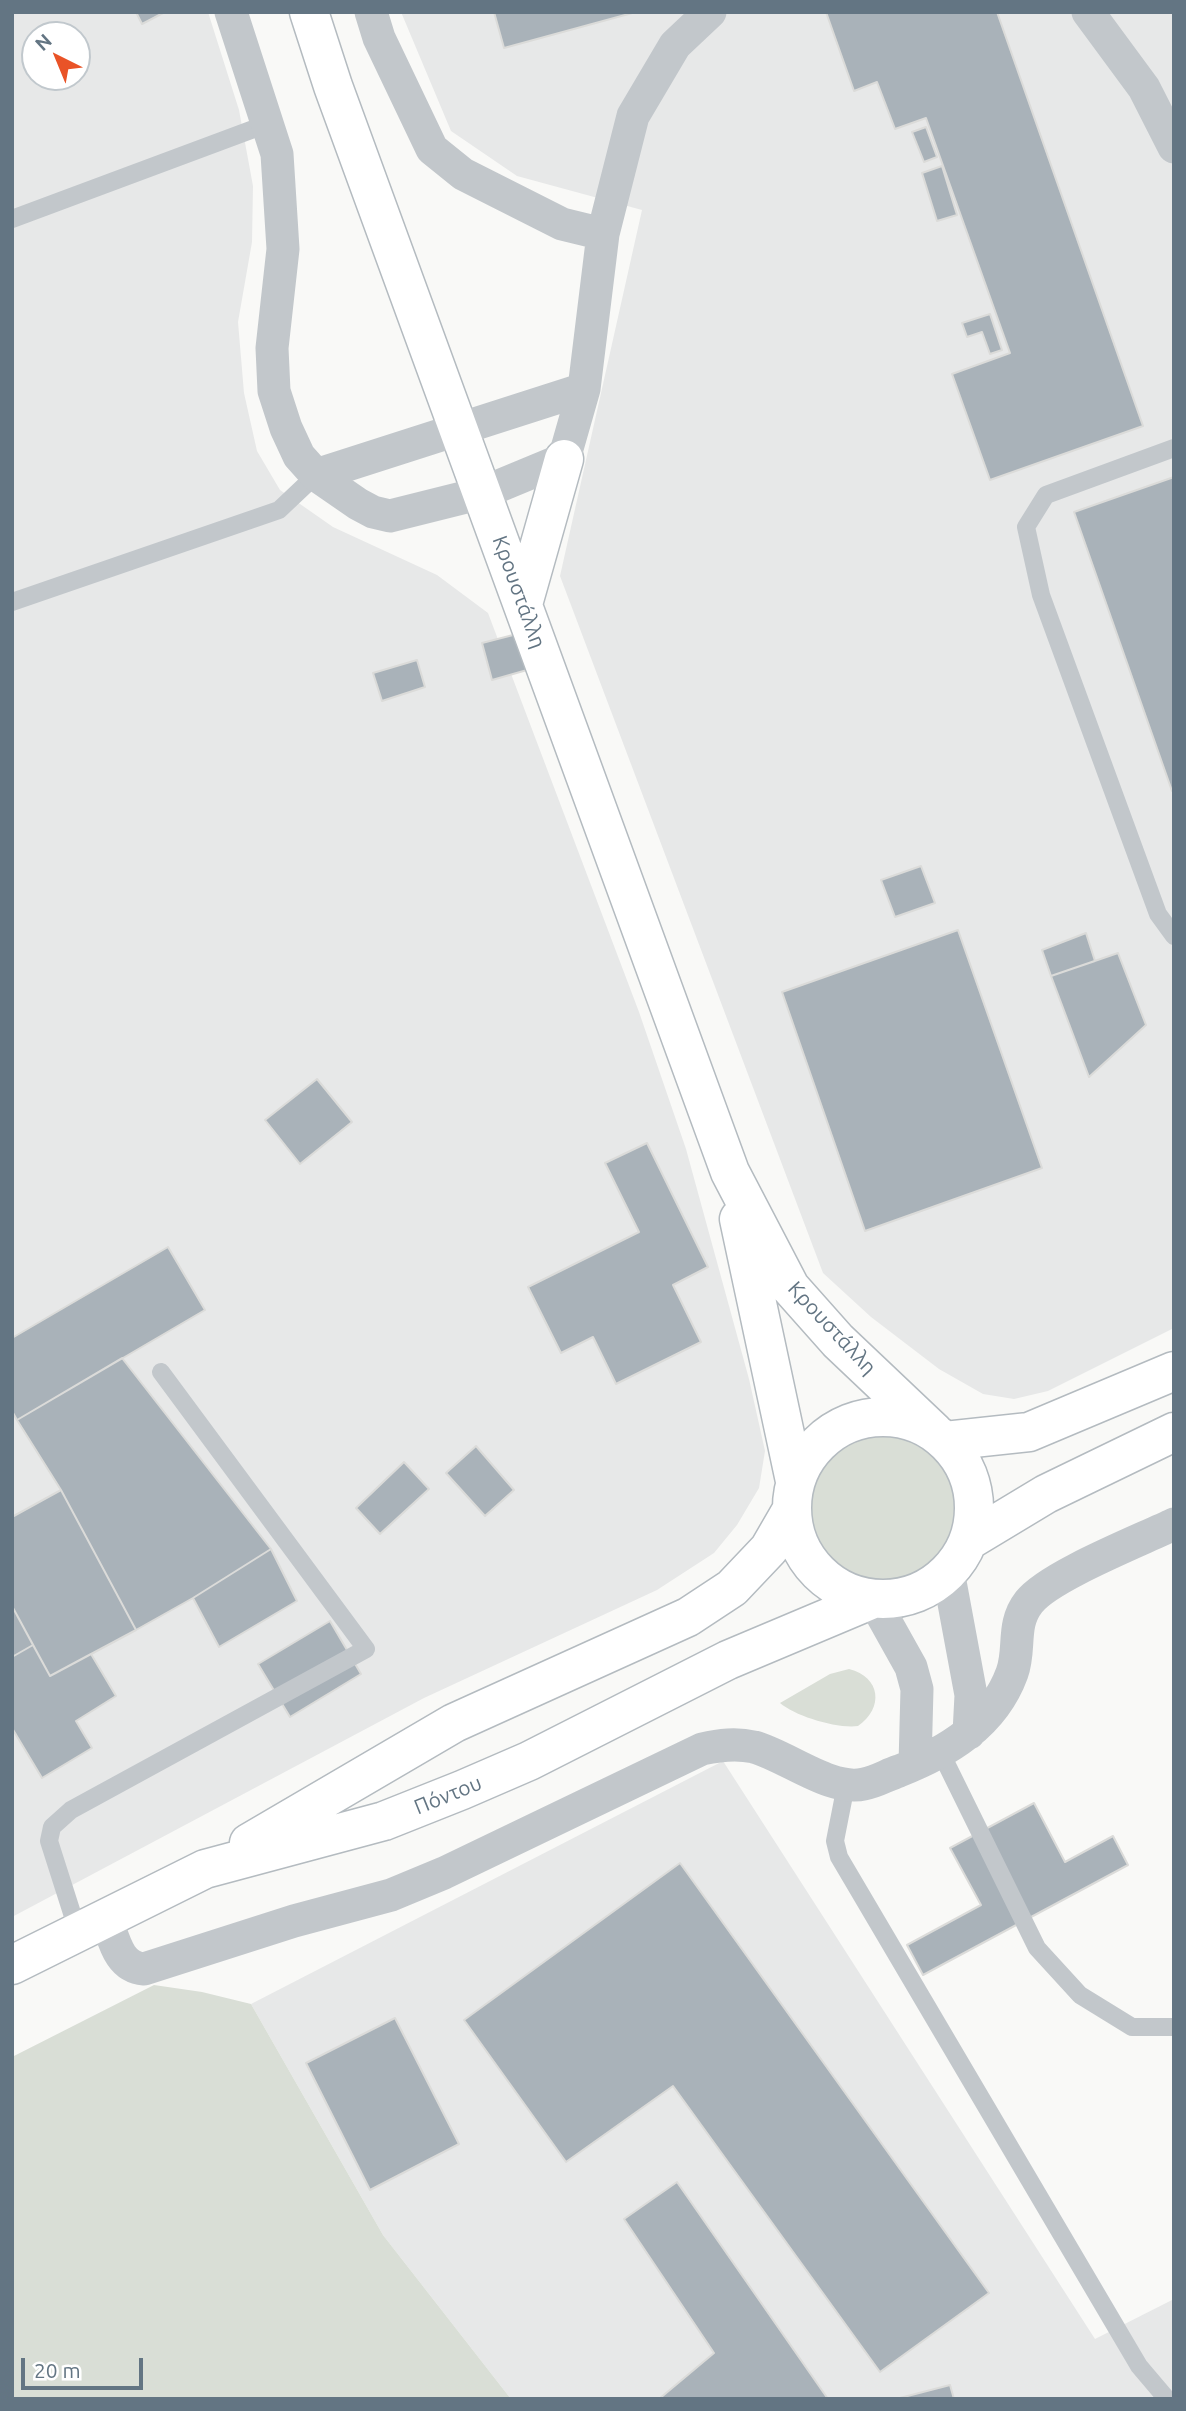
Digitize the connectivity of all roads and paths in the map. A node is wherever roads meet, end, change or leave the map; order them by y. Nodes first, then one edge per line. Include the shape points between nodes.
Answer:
1 (231, 12) edge
2 (309, 12) edge
3 (371, 12) edge
4 (709, 12) edge
5 (1088, 12) edge
6 (267, 124) junction
7 (1174, 147) edge
8 (12, 219) edge
9 (603, 234) junction
10 (584, 389) junction
11 (459, 429) junction
12 (1174, 448) edge
13 (564, 460) junction
14 (316, 475) junction
15 (482, 493) junction
16 (12, 601) edge
17 (523, 604) junction
18 (1174, 936) edge
19 (730, 1172) junction
20 (1174, 1371) edge
21 (161, 1372) dead end
22 (1174, 1432) edge
23 (940, 1436) junction
24 (793, 1496) junction
25 (1174, 1524) edge
26 (958, 1556) junction
27 (873, 1599) junction
28 (970, 1733) junction
29 (928, 1758) junction
30 (846, 1785) junction
31 (205, 1869) junction
32 (92, 1925) junction
33 (12, 1965) edge
34 (1174, 2027) edge
35 (1167, 2399) edge

1 - 6 street
2 - 11 street, Κρουστάλλη
3 - 9 street via 432,149 463,174 562,224
4 - 9 street via 674,45 634,116
5 - 7 street via 1144,88
6 - 8 lane
6 - 14 street via 277,154 283,248 272,348 274,391 299,456
9 - 10 street
10 - 11 street
10 - 13 street
11 - 14 street
11 - 15 street, Κρουστάλλη
12 - 18 lane via 1046,495 1026,527 1041,595 1158,914
13 - 15 street
13 - 17 street
14 - 15 street via 358,504 390,516
14 - 16 lane via 279,510
15 - 17 street, Κρουστάλλη
17 - 19 street, Κρουστάλλη
19 - 23 street, Κρουστάλλη via 790,1287 838,1341
19 - 24 street, Κρουστάλλη
20 - 23 street via 1029,1432
21 - 32 lane via 366,1649 71,1810 52,1827 49,1841
22 - 26 street via 1046,1494
23 - 24 street via 912,1420 861,1419 832,1431 809,1452
23 - 26 street via 966,1470 972,1487 973,1523
24 - 27 street via 796,1537 807,1560 825,1580 848,1593
24 - 31 street via 769,1549 732,1588 688,1617 453,1723
25 - 28 street via 1061,1578 1030,1601 1018,1620 1012,1673 1000,1699
26 - 27 street via 933,1584 895,1598
26 - 28 street
27 - 29 street via 911,1667
27 - 31 street, Πόντου via 728,1660 529,1761 451,1794 384,1821
28 - 29 street
29 - 30 street via 864,1784
29 - 34 lane via 1037,1948 1080,1995 1132,2027
30 - 32 street via 766,1751 720,1745 702,1749 391,1895 144,1969 126,1963
30 - 35 lane via 835,1841 839,1857 1139,2365
31 - 32 street, Πόντου
32 - 33 street, Πόντου

